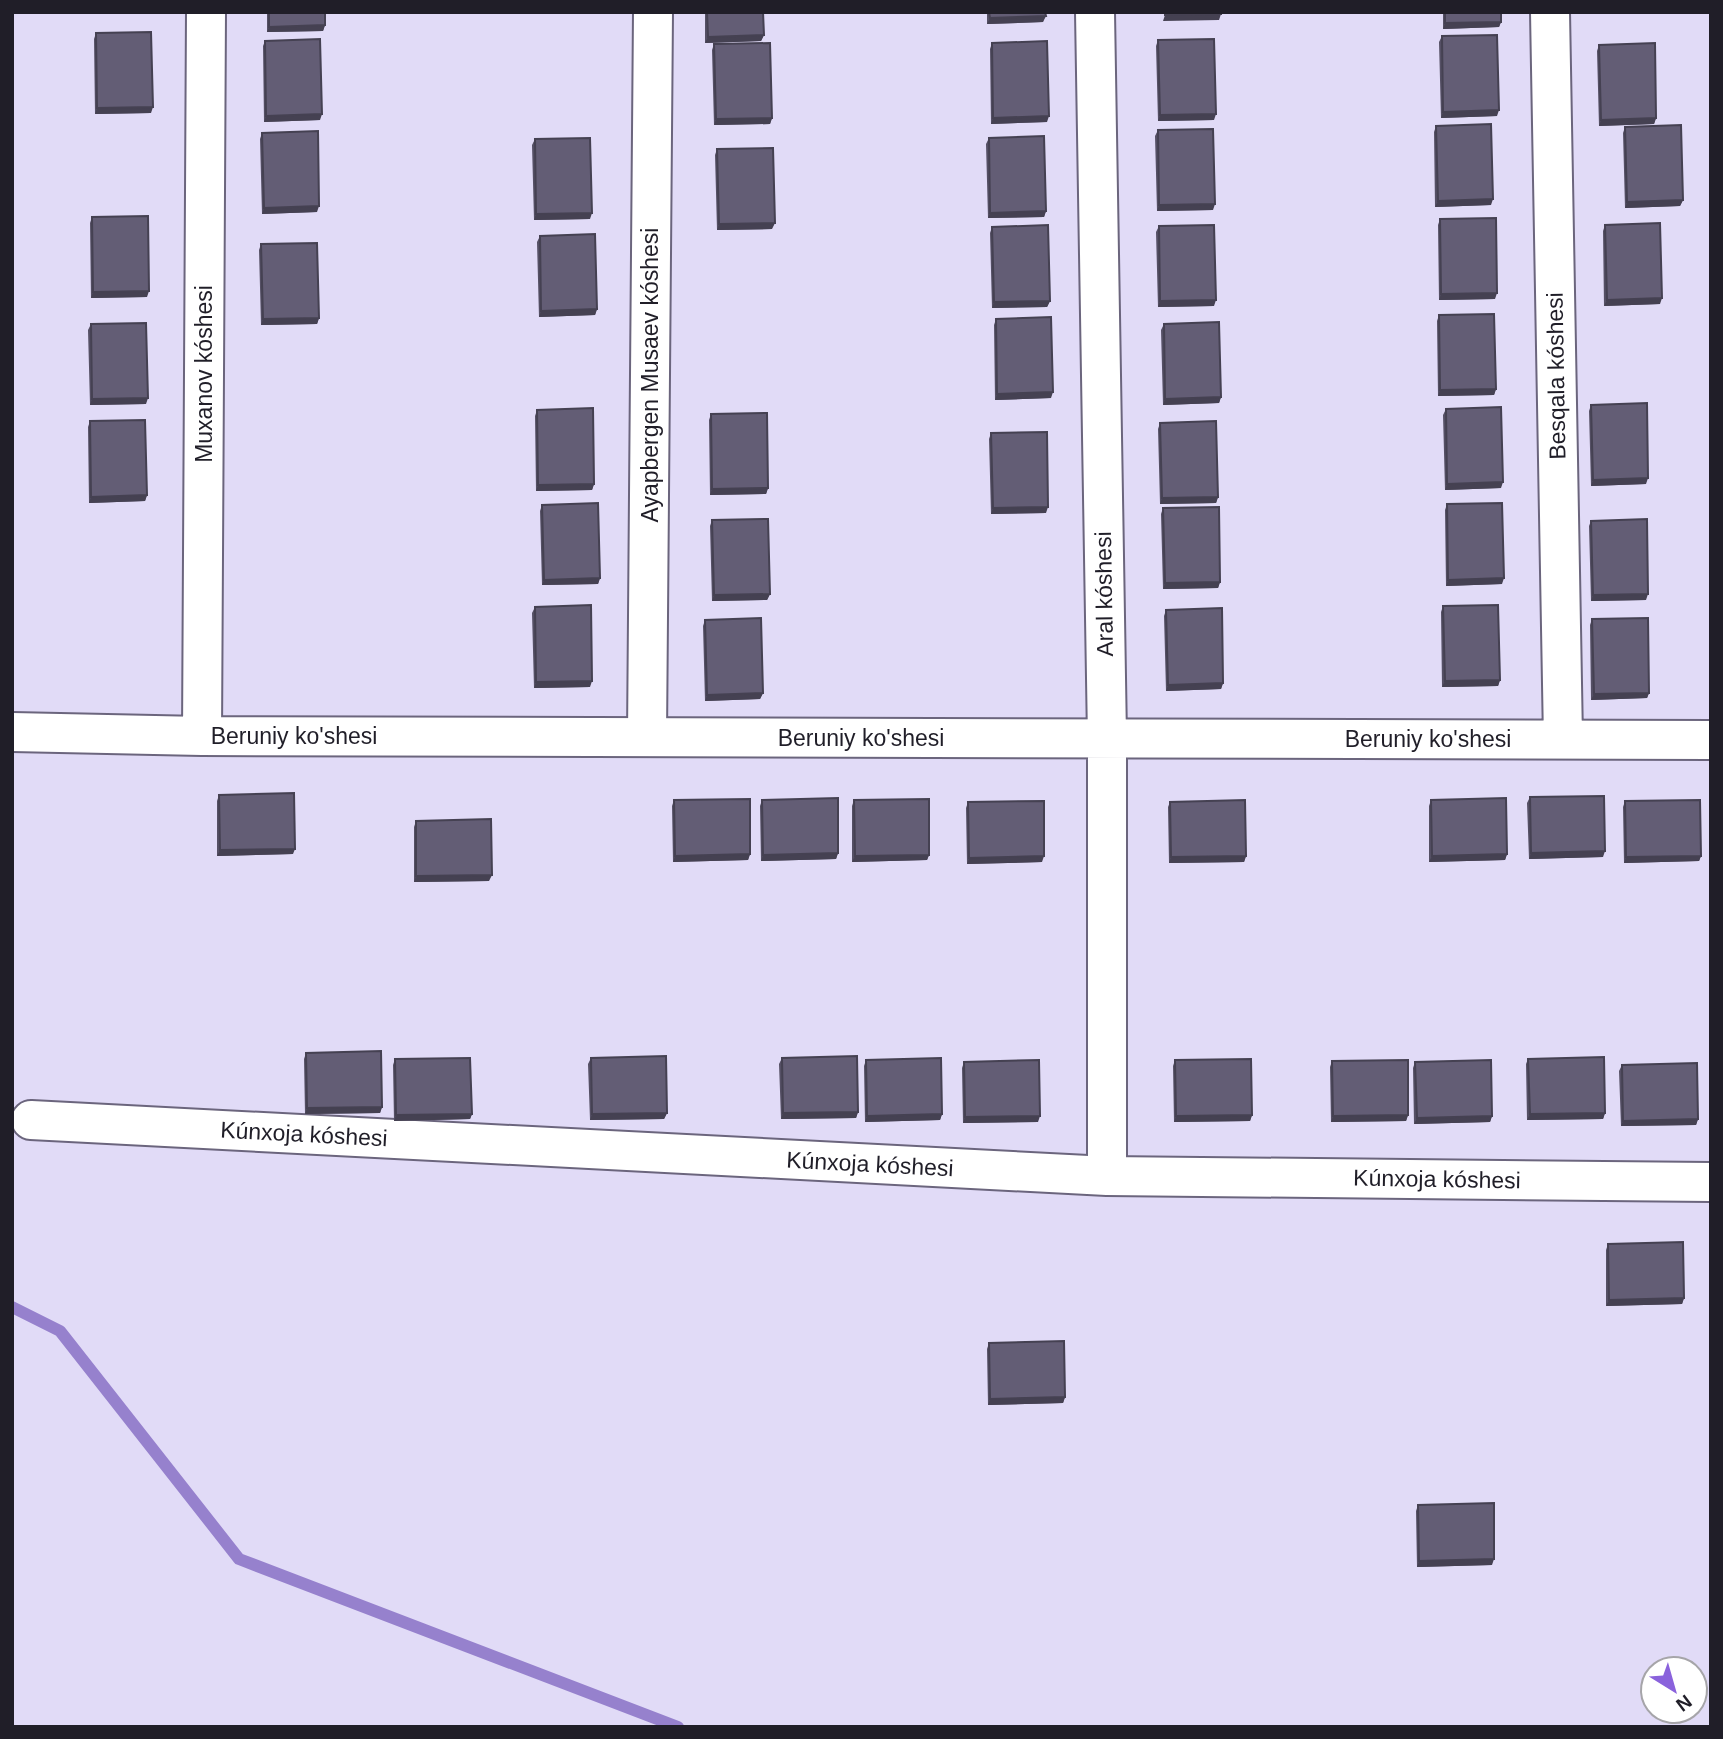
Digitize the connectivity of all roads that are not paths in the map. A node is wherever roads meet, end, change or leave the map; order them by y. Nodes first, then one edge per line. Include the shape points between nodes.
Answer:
1 (206, 12) edge
2 (653, 12) edge
3 (1095, 12) edge
4 (1550, 12) edge
5 (12, 732) edge
6 (202, 736) junction
7 (647, 737) junction
8 (1107, 738) junction
9 (1563, 739) junction
10 (1711, 740) edge
11 (31, 1120) dead end
12 (1107, 1176) junction
13 (1711, 1182) edge

1 - 6 street, Muxanov kóshesi
2 - 7 street, Ayapbergen Musaev kóshesi
3 - 8 street, Aral kóshesi
4 - 9 street, Besqala kóshesi
5 - 6 street, Beruniy ko'shesi
6 - 7 street, Beruniy ko'shesi
7 - 8 street, Beruniy ko'shesi
8 - 9 street, Beruniy ko'shesi
8 - 12 street, Aral kóshesi
9 - 10 street, Beruniy ko'shesi
11 - 12 street, Kúnxoja kóshesi
12 - 13 street, Kúnxoja kóshesi

